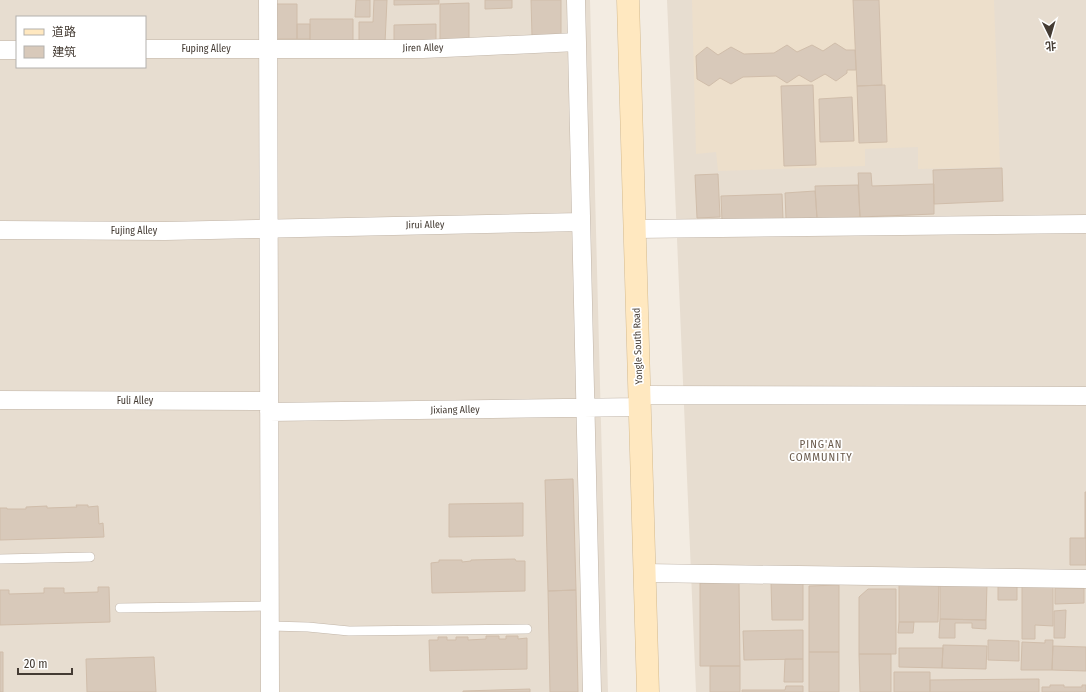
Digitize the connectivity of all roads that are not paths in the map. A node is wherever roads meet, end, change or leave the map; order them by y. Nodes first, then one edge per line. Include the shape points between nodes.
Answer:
1 (268, 0) edge
2 (576, 0) edge
3 (628, 0) edge
4 (577, 42) junction
5 (146, 49) edge
6 (268, 49) junction
7 (0, 50) edge
8 (16, 50) edge
9 (581, 222) junction
10 (1086, 224) edge
11 (269, 229) junction
12 (635, 229) junction
13 (0, 230) edge
14 (1086, 396) edge
15 (0, 400) edge
16 (639, 401) junction
17 (269, 407) junction
18 (586, 407) junction
19 (90, 557) dead end
20 (0, 559) edge
21 (644, 573) junction
22 (1086, 579) edge
23 (270, 606) junction
24 (120, 608) dead end
25 (270, 626) junction
26 (527, 629) dead end
27 (270, 692) edge
28 (592, 692) edge
29 (648, 692) edge

1 - 6 street
2 - 4 street
3 - 12 main road, Yongle South Road
4 - 6 street, Jiren Alley via 423,49
4 - 9 street
5 - 6 street, Fuping Alley
6 - 11 street
7 - 8 street
9 - 11 street, Jirui Alley
9 - 18 street
10 - 12 street
11 - 13 street, Fujing Alley
11 - 17 street
12 - 16 main road, Yongle South Road
14 - 16 street, Jixiang Alley
15 - 17 street, Fuli Alley
16 - 18 street, Jixiang Alley
16 - 21 main road, Yongle South Road
17 - 18 street, Jixiang Alley
17 - 23 street
18 - 28 street
19 - 20 lane
21 - 22 street
21 - 29 main road, Yongle South Road
23 - 24 lane
23 - 25 street
25 - 26 lane via 349,631
25 - 27 street

